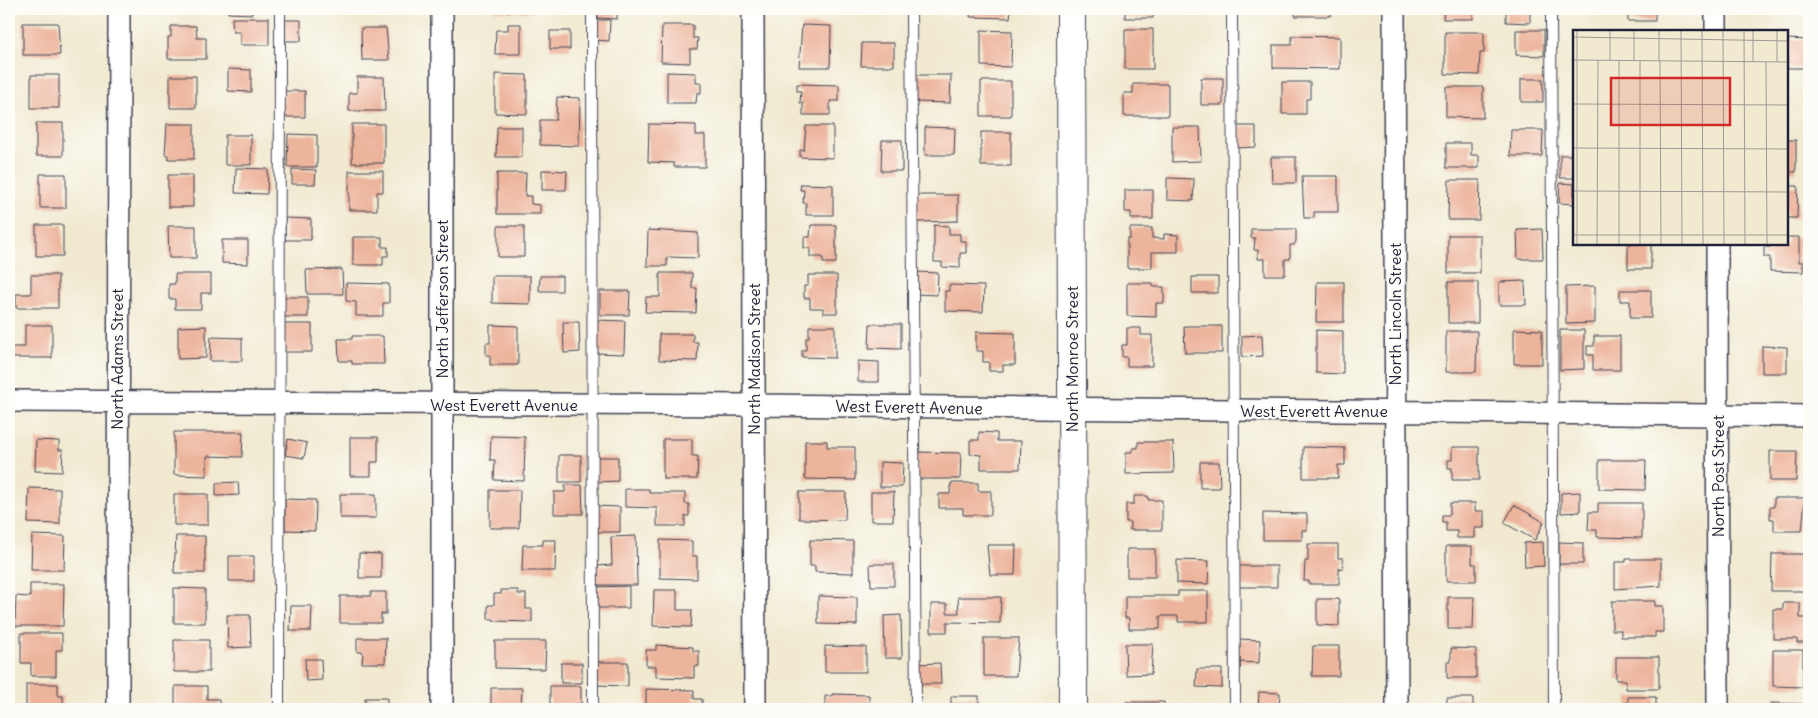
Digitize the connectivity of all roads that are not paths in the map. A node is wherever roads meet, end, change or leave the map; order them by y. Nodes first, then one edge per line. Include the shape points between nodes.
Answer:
1 (119, 9) edge
2 (280, 9) edge
3 (442, 9) edge
4 (592, 9) edge
5 (753, 9) edge
6 (910, 9) edge
7 (1071, 9) edge
8 (1232, 9) edge
9 (1394, 9) edge
10 (1552, 9) edge
11 (1716, 9) edge
12 (1716, 30) edge
13 (1717, 245) edge
14 (9, 401) edge
15 (117, 402) junction
16 (280, 404) junction
17 (442, 405) junction
18 (592, 405) junction
19 (754, 405) junction
20 (914, 407) junction
21 (1072, 409) junction
22 (1234, 410) junction
23 (1396, 412) junction
24 (1552, 413) junction
25 (1718, 416) junction
26 (1809, 416) edge
27 (118, 709) edge
28 (279, 709) edge
29 (442, 709) edge
30 (593, 709) edge
31 (756, 709) edge
32 (916, 709) edge
33 (1073, 709) edge
34 (1235, 709) edge
35 (1397, 709) edge
36 (1554, 709) edge
37 (1718, 709) edge

1 - 15 street, North Adams Street
2 - 16 lane
3 - 17 street, North Jefferson Street
4 - 18 lane
5 - 19 street, North Madison Street
6 - 20 lane
7 - 21 main road, North Monroe Street
8 - 22 lane
9 - 23 street, North Lincoln Street
10 - 24 lane
11 - 12 street
13 - 25 street, North Post Street
14 - 15 street, West Everett Avenue
15 - 16 street, West Everett Avenue
15 - 27 street, North Adams Street
16 - 17 street, West Everett Avenue
16 - 28 lane
17 - 18 street, West Everett Avenue
17 - 29 street, North Jefferson Street
18 - 19 street, West Everett Avenue
18 - 30 lane
19 - 20 street, West Everett Avenue
19 - 31 street, North Madison Street
20 - 21 street, West Everett Avenue
20 - 32 lane
21 - 22 street, West Everett Avenue
21 - 33 main road, North Monroe Street
22 - 23 street, West Everett Avenue
22 - 34 lane
23 - 24 street, West Everett Avenue
23 - 35 street, North Lincoln Street
24 - 25 street, West Everett Avenue
24 - 36 lane
25 - 26 street, West Everett Avenue
25 - 37 street, North Post Street

